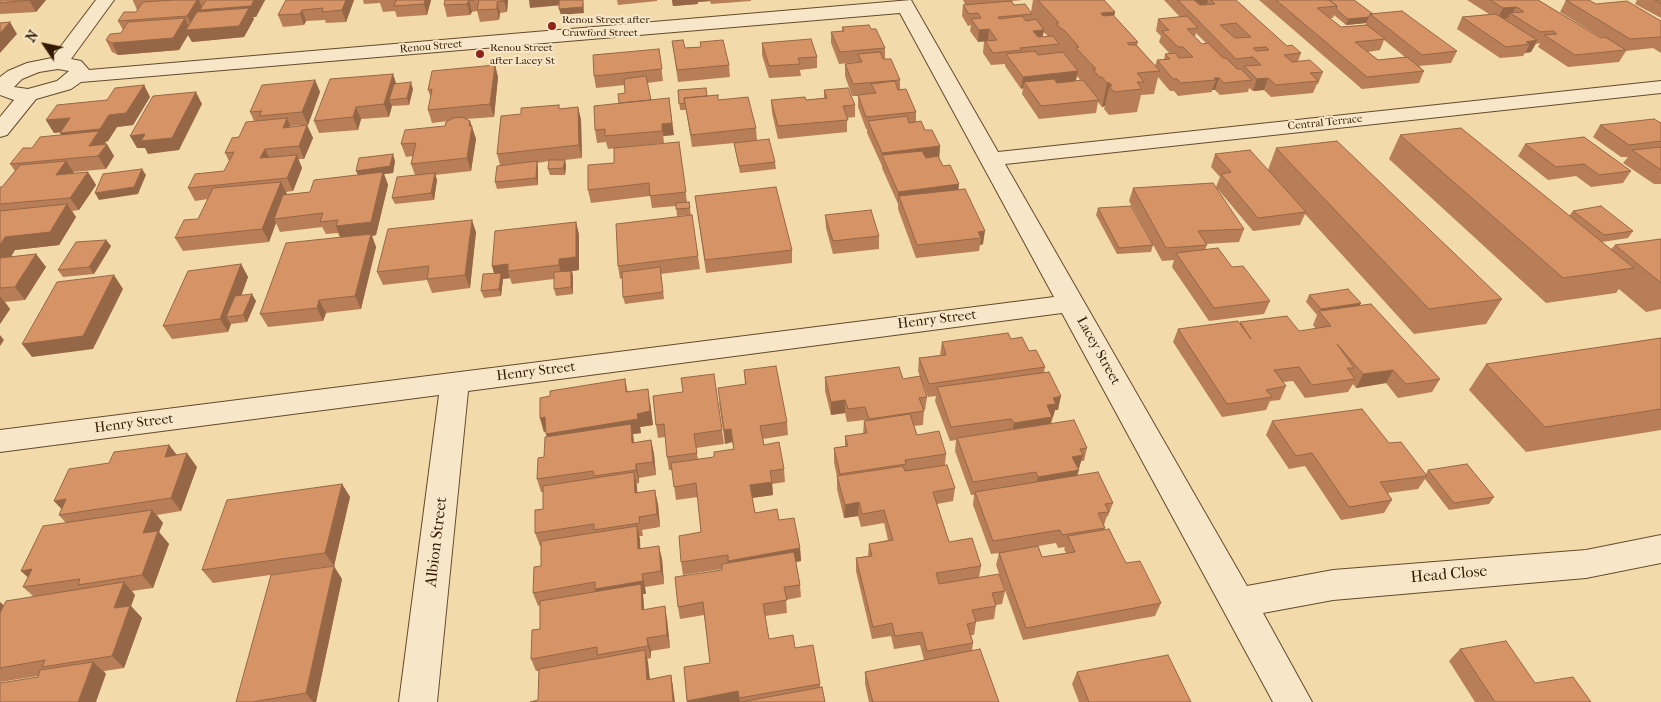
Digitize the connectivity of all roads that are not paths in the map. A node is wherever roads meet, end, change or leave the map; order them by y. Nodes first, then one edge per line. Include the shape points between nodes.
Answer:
1 (104, 0) edge
2 (904, 4) edge
3 (58, 63) junction
4 (76, 77) junction
5 (2, 83) edge
6 (1661, 87) edge
7 (29, 95) junction
8 (0, 130) edge
9 (989, 159) junction
10 (1072, 302) junction
11 (455, 382) junction
12 (0, 441) edge
13 (1661, 549) edge
14 (1236, 603) junction
15 (418, 702) edge
16 (1293, 702) edge

1 - 3 street
2 - 4 street, Renou Street
2 - 9 street, Lacey Street
3 - 4 street via 74,65 80,70
3 - 5 street via 34,67
4 - 7 street via 64,85
5 - 7 street via 4,89 12,94
6 - 9 street, Central Terrace
7 - 8 street
9 - 10 street, Lacey Street
10 - 11 street, Henry Street
10 - 14 street, Lacey Street
11 - 12 street, Henry Street
11 - 15 street, Albion Street
13 - 14 street, Head Close via 1586,564 1333,585
14 - 16 street, Lacey Street

